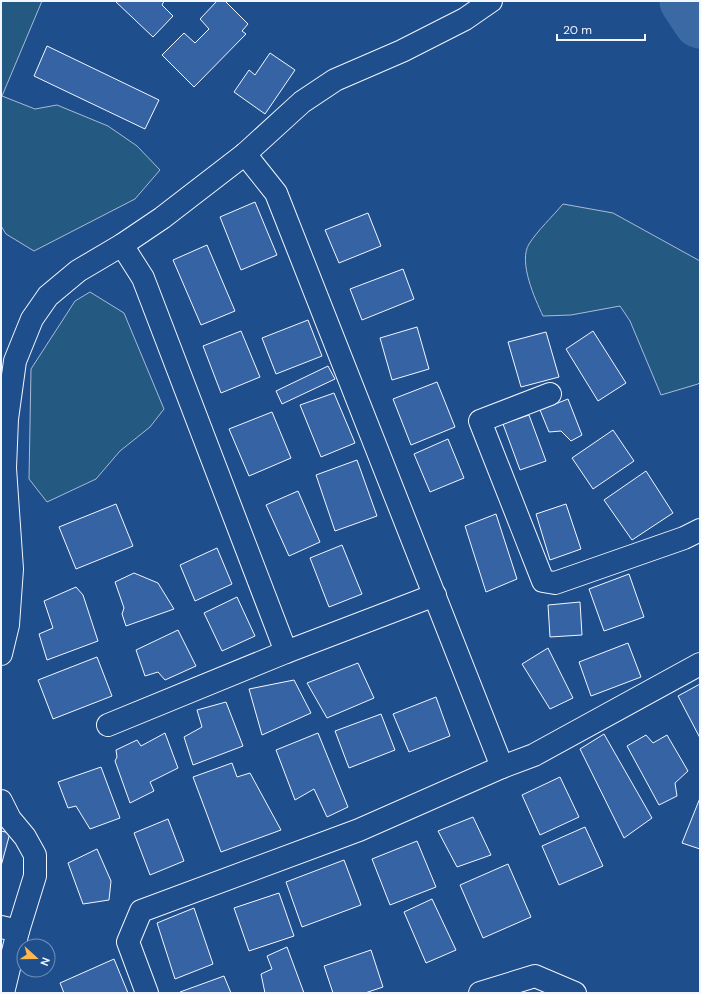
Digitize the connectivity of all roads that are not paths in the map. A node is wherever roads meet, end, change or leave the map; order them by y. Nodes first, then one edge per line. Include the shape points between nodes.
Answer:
1 (492, 1) edge
2 (245, 154) junction
3 (122, 245) junction
4 (550, 394) dead end
5 (4, 419) edge
6 (4, 508) edge
7 (700, 530) edge
8 (435, 595) junction
9 (286, 652) junction
10 (1, 654) edge
11 (700, 664) edge
12 (108, 725) dead end
13 (502, 768) junction
14 (1, 801) edge
15 (10, 929) edge
16 (3, 993) edge
17 (147, 993) edge
18 (480, 993) edge
19 (575, 993) edge

1 - 2 street via 402,51 335,80 302,102
2 - 3 street via 162,218
2 - 8 street via 276,193
3 - 5 street via 78,271 48,296 32,319 14,361
3 - 9 street via 143,278
4 - 7 street via 480,421 543,581 555,583 684,538
5 - 6 street
6 - 10 street via 12,569 8,624
8 - 9 street
8 - 13 street
9 - 12 street
11 - 13 street via 534,756
13 - 17 street via 359,830 141,911 128,942
14 - 15 street via 35,855 35,876
15 - 16 street
18 - 19 street via 535,976

